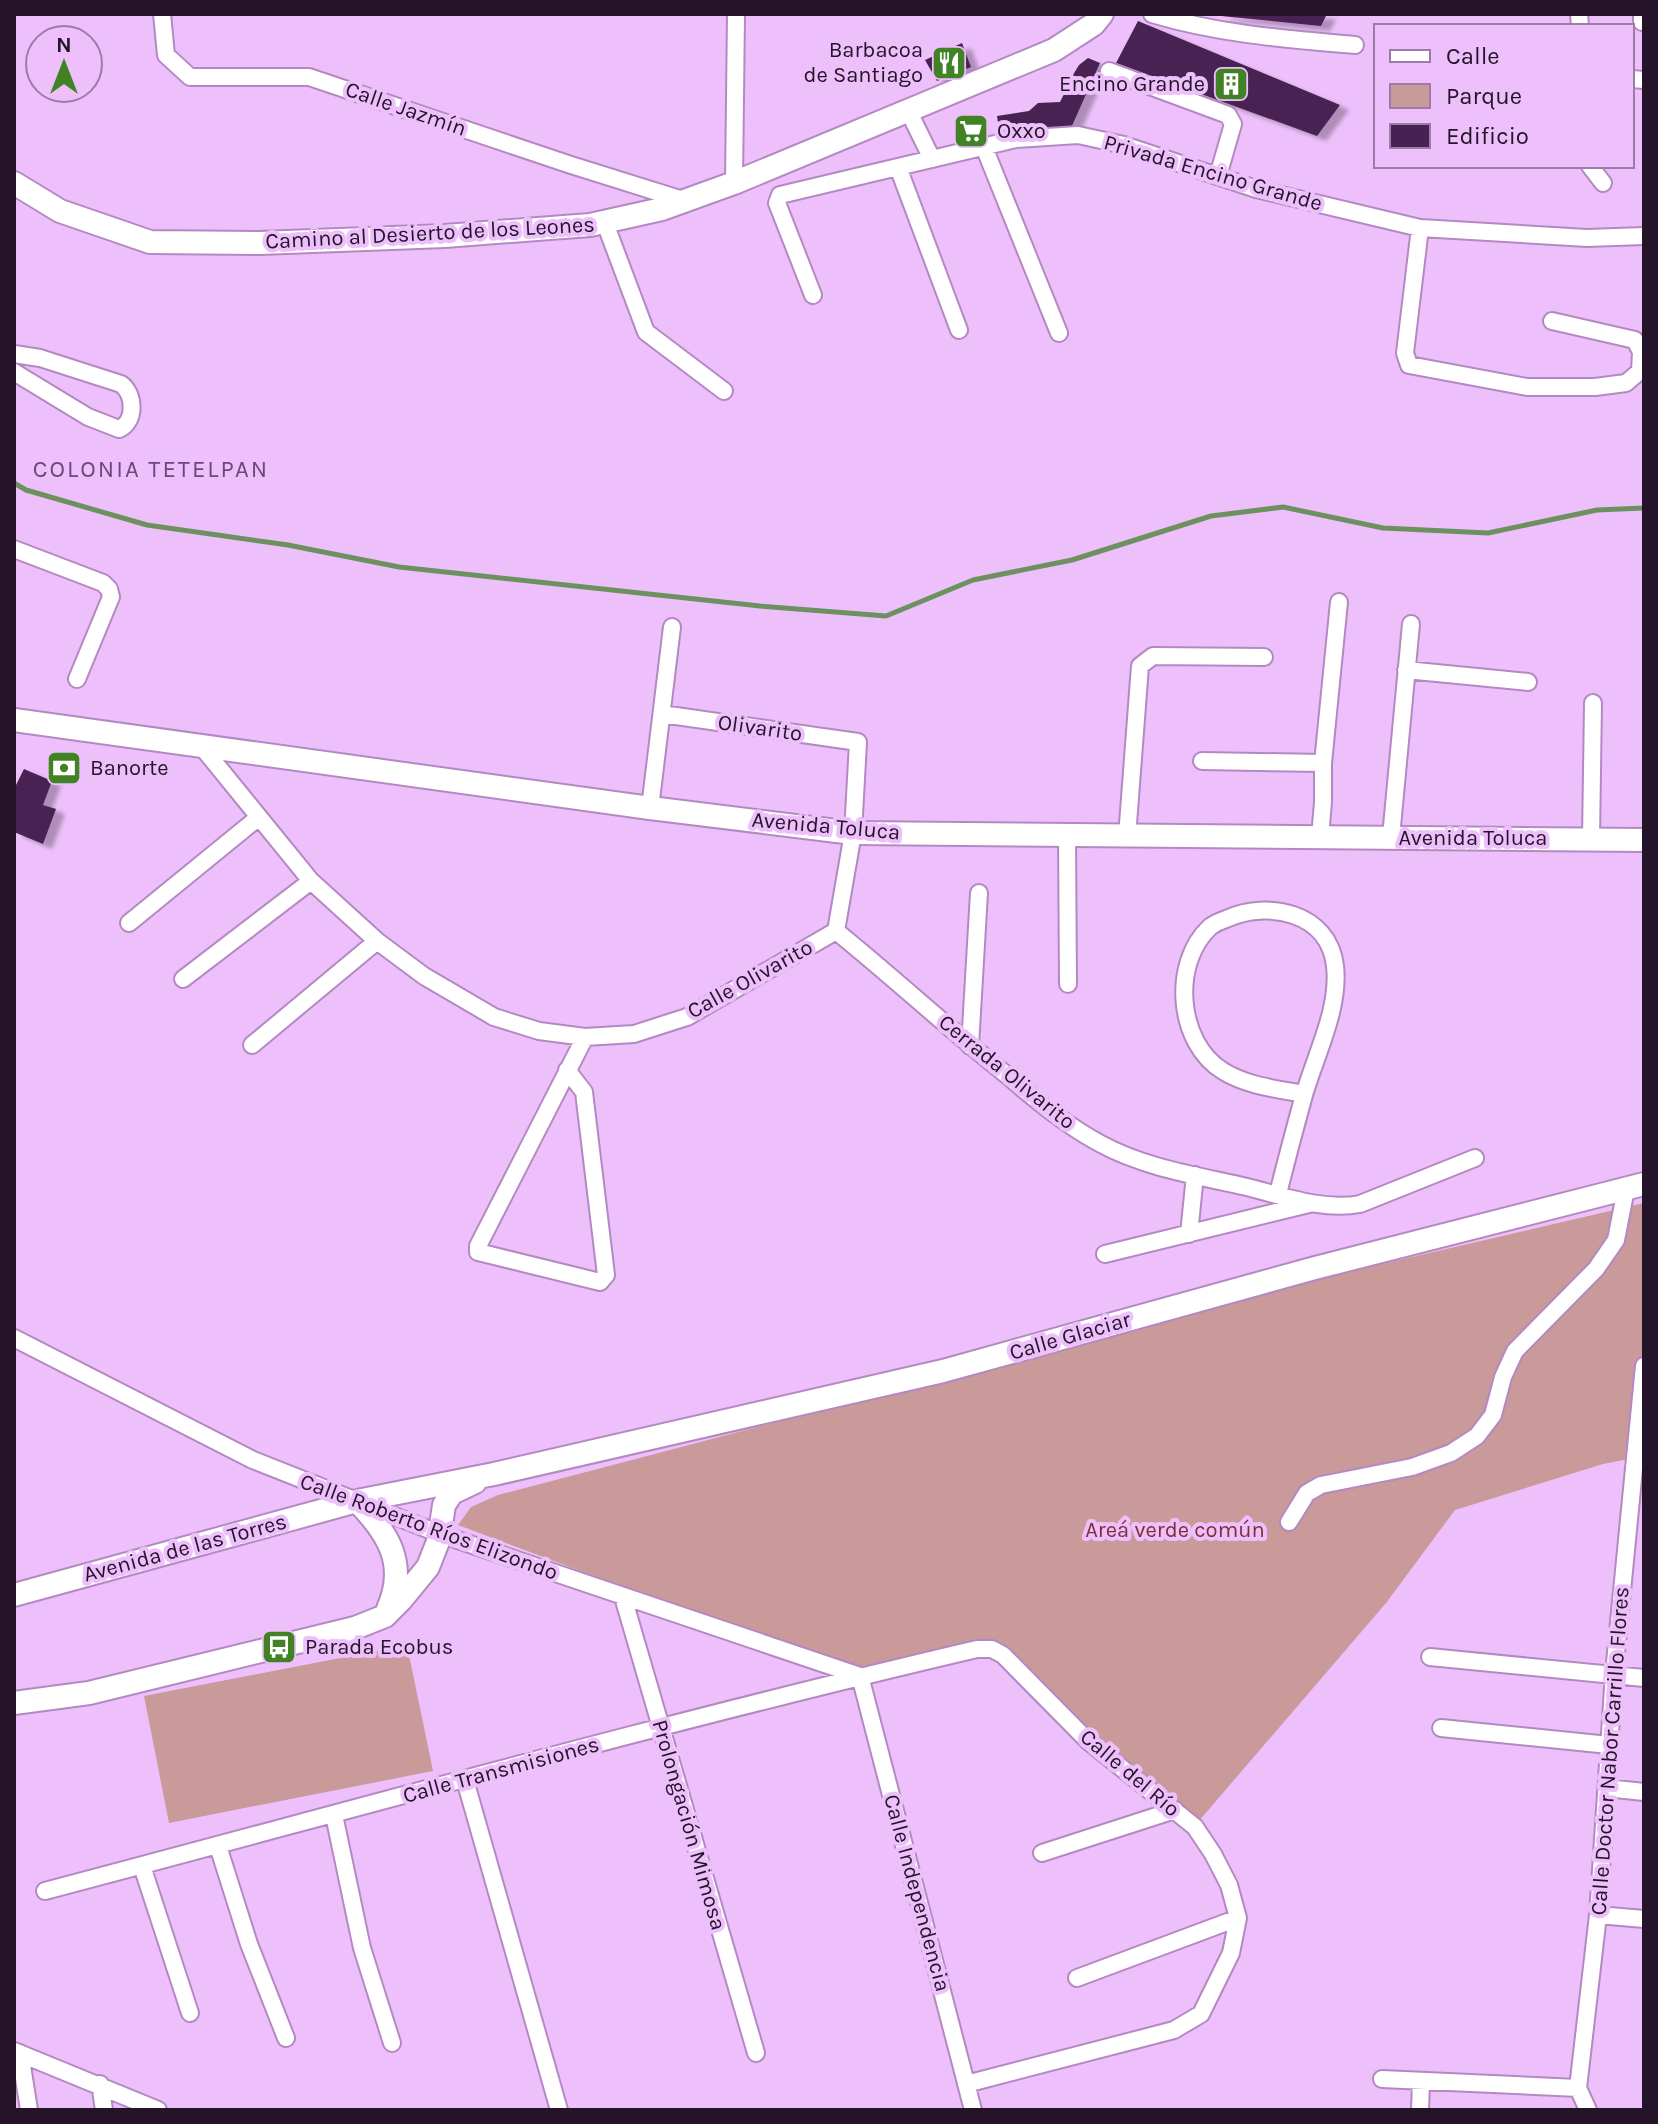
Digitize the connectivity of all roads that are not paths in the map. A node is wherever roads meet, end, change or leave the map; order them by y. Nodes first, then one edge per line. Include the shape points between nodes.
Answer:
1 (162, 14) edge
2 (736, 14) edge
3 (1102, 14) edge
4 (1152, 14) edge
5 (1355, 45) dead end
6 (1109, 71) dead end
7 (908, 110) junction
8 (984, 147) junction
9 (932, 159) junction
10 (898, 167) junction
11 (1592, 168) edge
12 (1218, 176) junction
13 (14, 183) edge
14 (734, 183) junction
15 (1603, 183) dead end
16 (686, 201) junction
17 (605, 223) junction
18 (1420, 228) junction
19 (1644, 236) edge
20 (813, 295) dead end
21 (1552, 321) dead end
22 (959, 330) dead end
23 (1059, 333) dead end
24 (14, 354) edge
25 (14, 372) edge
26 (724, 391) dead end
27 (14, 549) edge
28 (1339, 602) dead end
29 (1411, 624) dead end
30 (672, 627) dead end
31 (1264, 657) dead end
32 (1406, 670) junction
33 (77, 679) dead end
34 (1528, 682) dead end
35 (1593, 703) dead end
36 (662, 714) junction
37 (14, 720) edge
38 (858, 742) joint
39 (202, 747) junction
40 (1202, 761) dead end
41 (1323, 763) junction
42 (650, 808) junction
43 (259, 817) junction
44 (853, 833) junction
45 (1067, 836) junction
46 (1127, 837) junction
47 (1320, 837) junction
48 (1391, 837) junction
49 (1591, 839) junction
50 (1644, 840) edge
51 (311, 881) junction
52 (979, 893) dead end
53 (129, 923) dead end
54 (836, 931) junction
55 (377, 941) junction
56 (183, 979) dead end
57 (1068, 984) dead end
58 (585, 1037) junction
59 (252, 1045) dead end
60 (970, 1046) junction
61 (567, 1070) junction
62 (1304, 1094) junction
63 (1475, 1158) dead end
64 (1195, 1175) junction
65 (1635, 1186) edge
66 (1278, 1194) junction
67 (1311, 1203) junction
68 (1189, 1234) junction
69 (1105, 1254) dead end
70 (14, 1338) edge
71 (1644, 1366) edge
72 (494, 1474) junction
73 (357, 1501) junction
74 (1289, 1522) dead end
75 (1637, 1522) edge
76 (440, 1534) junction
77 (14, 1595) edge
78 (623, 1597) junction
79 (385, 1616) junction
80 (1430, 1657) dead end
81 (1614, 1673) junction
82 (860, 1676) junction
83 (1644, 1678) edge
84 (14, 1703) edge
85 (660, 1727) junction
86 (1441, 1728) dead end
87 (1609, 1745) junction
88 (465, 1780) junction
89 (1606, 1788) junction
90 (1644, 1792) edge
91 (1175, 1810) junction
92 (334, 1815) junction
93 (218, 1846) junction
94 (1042, 1853) dead end
95 (142, 1866) junction
96 (45, 1891) dead end
97 (1598, 1915) junction
98 (1238, 1918) junction
99 (1644, 1919) edge
100 (1077, 1978) dead end
101 (190, 2013) dead end
102 (286, 2038) dead end
103 (392, 2043) dead end
104 (17, 2052) edge
105 (756, 2053) dead end
106 (1382, 2079) dead end
107 (1421, 2081) junction
108 (100, 2084) junction
109 (966, 2084) junction
110 (1578, 2088) junction
111 (29, 2110) edge
112 (104, 2110) edge
113 (158, 2110) edge
114 (559, 2110) edge
115 (973, 2110) edge
116 (1420, 2110) edge
117 (1588, 2110) edge

1 - 16 street, Calle Jazmín via 166,55 190,77 309,77
2 - 14 street
3 - 7 street, Camino al Desierto de los Leones via 1054,50
4 - 5 street via 1255,36
6 - 12 street via 1228,115 1233,124
7 - 9 street
7 - 14 street, Camino al Desierto de los Leones
8 - 9 street, Privada Encino Grande
8 - 12 street, Privada Encino Grande via 1078,135
8 - 23 street
9 - 10 street, Privada Encino Grande
10 - 20 street, Privada Encino Grande via 777,198
10 - 22 street
11 - 15 street
12 - 18 street, Privada Encino Grande
13 - 17 street, Camino al Desierto de los Leones via 60,211 150,242 445,236
14 - 16 street, Camino al Desierto de los Leones
16 - 17 street, Camino al Desierto de los Leones
17 - 26 street via 646,332
18 - 19 street, Privada Encino Grande via 1587,238
18 - 21 street via 1405,353 1409,365 1527,387 1626,383 1640,371 1641,352 1635,340
24 - 25 street via 121,384 130,397 131,417 119,429 88,417
27 - 33 street via 109,589 111,597
28 - 41 street
29 - 32 street
30 - 36 street
31 - 46 street via 1153,656 1140,666
32 - 34 street
32 - 48 street
35 - 49 street
36 - 38 street, Olivarito
36 - 42 street
37 - 39 street, Avenida Toluca
38 - 44 street, Calle Olivarito
39 - 42 street, Avenida Toluca
39 - 43 street, Calle Olivarito
40 - 41 street
41 - 47 street
42 - 44 street, Avenida Toluca
43 - 51 street, Calle Olivarito
43 - 53 street
44 - 45 street, Avenida Toluca
44 - 54 street, Calle Olivarito
45 - 46 street, Avenida Toluca
45 - 57 street
46 - 47 street, Avenida Toluca
47 - 48 street, Avenida Toluca
48 - 49 street, Avenida Toluca
49 - 50 street, Avenida Toluca
51 - 55 street, Calle Olivarito
51 - 56 street
52 - 60 street
54 - 58 street, Calle Olivarito via 687,1017 634,1034
54 - 60 street, Cerrada Olivarito
55 - 58 street, Calle Olivarito via 494,1017 539,1031
55 - 59 street
58 - 61 street
60 - 64 street, Cerrada Olivarito via 1059,1118 1102,1145
61 - 61 street via 584,1092 606,1275 600,1282 478,1252
62 - 62 street via 1332,1004 1331,948 1319,928 1298,915 1239,913 1211,926 1192,950 1184,979 1186,1018 1198,1045 1221,1070 1248,1083
62 - 66 street
63 - 67 street, Cerrada Olivarito via 1360,1204
64 - 66 street, Cerrada Olivarito
64 - 68 street
65 - 72 street, Calle Glaciar via 943,1371
65 - 74 street via 1616,1240 1596,1269 1515,1351 1493,1415 1477,1436 1451,1453 1412,1467 1321,1485 1307,1493
66 - 67 street, Cerrada Olivarito
67 - 68 street
68 - 69 street
70 - 73 street, Calle Roberto Ríos Elizondo via 253,1460
71 - 75 street, Calle Doctor Nabor Carrillo Flores
72 - 73 street, Calle Glaciar
72 - 76 street, Calle Glaciar via 452,1493 444,1505
73 - 76 street, Calle Roberto Ríos Elizondo
73 - 77 street, Avenida de las Torres
73 - 79 street via 389,1540 395,1558 394,1595
75 - 81 street, Calle Doctor Nabor Carrillo Flores
76 - 78 street, Calle Roberto Ríos Elizondo
76 - 79 street via 428,1567
78 - 82 street, Calle Roberto Ríos Elizondo
78 - 85 street, Prolongación Mimosa
79 - 84 street via 355,1628 89,1693
80 - 81 street
81 - 83 street
81 - 87 street, Calle Doctor Nabor Carrillo Flores
82 - 85 street, Calle Transmisiones
82 - 91 street, Calle del Río via 992,1649 1088,1741
82 - 109 street, Calle Independencia
85 - 88 street, Calle Transmisiones
85 - 105 street, Prolongación Mimosa
86 - 87 street
87 - 89 street, Calle Doctor Nabor Carrillo Flores
88 - 92 street, Calle Transmisiones
88 - 114 street
89 - 90 street
89 - 97 street, Calle Doctor Nabor Carrillo Flores
91 - 94 street
91 - 98 street, Calle del Río via 1195,1827 1213,1854
92 - 93 street, Calle Transmisiones
92 - 103 street via 362,1948
93 - 95 street, Calle Transmisiones
93 - 102 street
95 - 96 street, Calle Transmisiones
95 - 101 street
97 - 99 street
97 - 110 street, Calle Doctor Nabor Carrillo Flores
98 - 100 street
98 - 109 street, Calle del Río via 1231,1953 1201,2014 1174,2030
104 - 108 street
104 - 111 street
106 - 107 street
107 - 110 street
107 - 116 street
108 - 112 street
108 - 113 street
109 - 115 street, Calle Independencia
110 - 117 street

